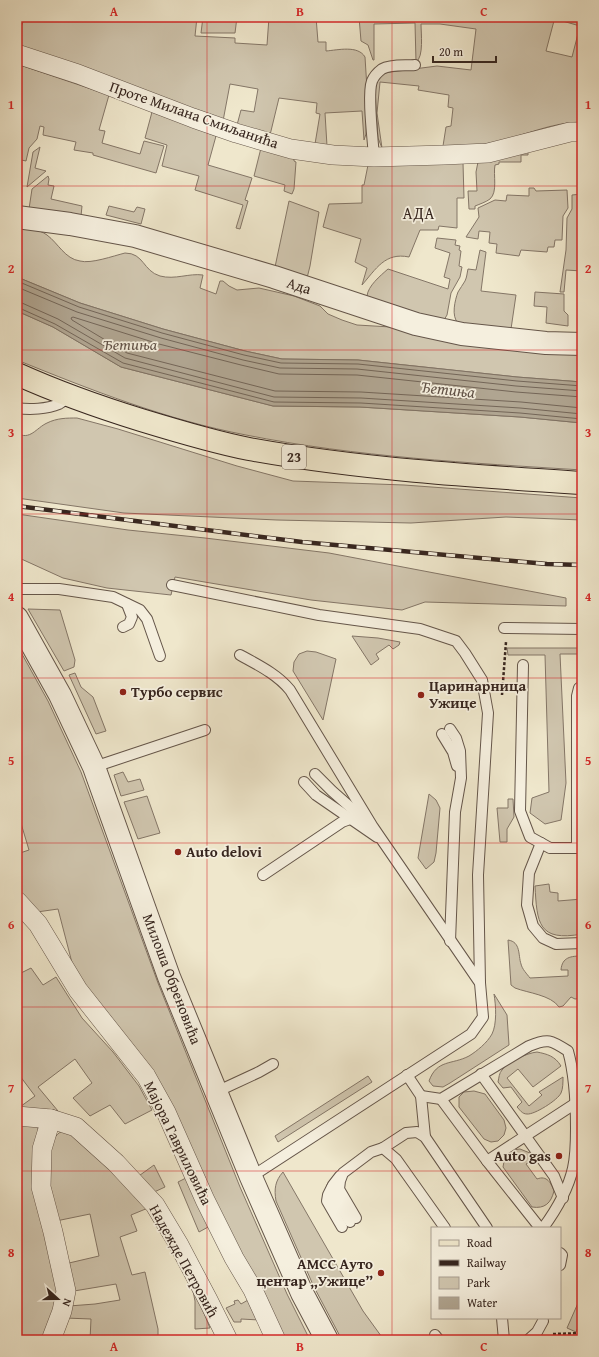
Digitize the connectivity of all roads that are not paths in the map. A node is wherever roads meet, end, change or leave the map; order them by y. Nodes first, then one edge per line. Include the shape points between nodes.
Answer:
1 (17, 54) edge
2 (415, 66) dead end
3 (582, 132) edge
4 (374, 158) junction
5 (17, 217) edge
6 (582, 344) edge
7 (17, 374) edge
8 (69, 395) junction
9 (17, 408) edge
10 (582, 483) edge
11 (172, 585) dead end
12 (17, 589) edge
13 (127, 604) junction
14 (17, 618) edge
15 (122, 627) dead end
16 (506, 628) road end
17 (582, 629) edge
18 (240, 655) dead end
19 (160, 656) dead end
20 (523, 665) dead end
21 (582, 686) edge
22 (205, 730) dead end
23 (446, 732) dead end
24 (94, 767) junction
25 (315, 774) dead end
26 (304, 782) dead end
27 (350, 819) junction
28 (373, 827) junction
29 (384, 842) junction
30 (540, 843) junction
31 (579, 848) edge
32 (263, 875) dead end
33 (17, 901) edge
34 (450, 941) junction
35 (582, 943) edge
36 (480, 983) junction
37 (273, 1064) dead end
38 (481, 1074) junction
39 (407, 1075) junction
40 (216, 1092) junction
41 (421, 1096) junction
42 (442, 1099) junction
43 (576, 1103) junction
44 (17, 1116) edge
45 (51, 1119) junction
46 (526, 1135) junction
47 (425, 1137) junction
48 (382, 1148) junction
49 (487, 1161) junction
50 (343, 1173) junction
51 (252, 1177) junction
52 (563, 1198) junction
53 (444, 1227) edge
54 (486, 1227) edge
55 (541, 1227) edge
56 (543, 1227) edge
57 (502, 1319) edge
58 (508, 1319) edge
59 (543, 1321) dead end
60 (504, 1338) edge
61 (51, 1340) edge
62 (228, 1340) edge
63 (276, 1340) edge
64 (327, 1340) edge
65 (528, 1340) edge

1 - 4 street, Проте Милана Смиљанића via 236,133 284,147
2 - 4 lane via 389,66 372,82
3 - 4 street, Проте Милана Смиљанића via 570,132 488,153
5 - 6 street, Ада via 135,236 274,277 416,324 456,333
7 - 8 main road, 23
8 - 9 lane via 61,404 54,406
8 - 10 main road, 23 via 194,436 261,451 367,467
11 - 36 lane via 319,615 420,629 456,641 482,680 488,713 478,875
12 - 13 lane via 59,589 113,597
13 - 15 lane via 132,617 129,624
13 - 19 lane via 140,610 147,619
14 - 24 street, Милоша Обреновића via 60,695
16 - 17 lane
18 - 28 lane via 273,674 290,690
20 - 30 lane via 520,811 530,837
21 - 31 lane via 577,696
22 - 24 lane
23 - 34 lane via 461,778 454,812
24 - 40 street, Милоша Обреновића via 169,977
25 - 28 lane
26 - 27 lane via 316,795
27 - 29 lane
27 - 32 lane
28 - 29 lane
29 - 34 lane
30 - 31 lane via 550,848
30 - 35 lane via 529,872 527,905 533,926 543,938 556,944
33 - 63 street, Мајора Гавриловића via 38,924 78,990 146,1076 166,1112 205,1200 253,1290
34 - 36 lane
36 - 39 lane via 483,1017 471,1034
37 - 40 lane
38 - 42 lane
38 - 43 lane via 529,1046 553,1042 568,1051
38 - 46 lane
39 - 41 lane
39 - 51 lane
40 - 51 street, Милоша Обреновића
41 - 42 lane
41 - 47 lane
42 - 49 lane
43 - 46 lane
43 - 52 lane via 574,1167
44 - 45 street, Надежде Петровић
45 - 61 street via 42,1149 41,1187 66,1291 62,1311
45 - 62 street, Надежде Петровић via 76,1127 116,1163 155,1205 179,1245
46 - 49 lane
46 - 52 lane via 554,1176
47 - 48 lane via 418,1132 406,1133
47 - 54 lane
48 - 50 lane via 371,1152
48 - 53 lane via 396,1159
49 - 55 lane
50 - 50 lane via 339,1189 349,1222 327,1201 333,1185
51 - 64 street, Милоша Обреновића via 302,1293
52 - 56 lane
57 - 60 lane
58 - 60 lane
59 - 65 lane

